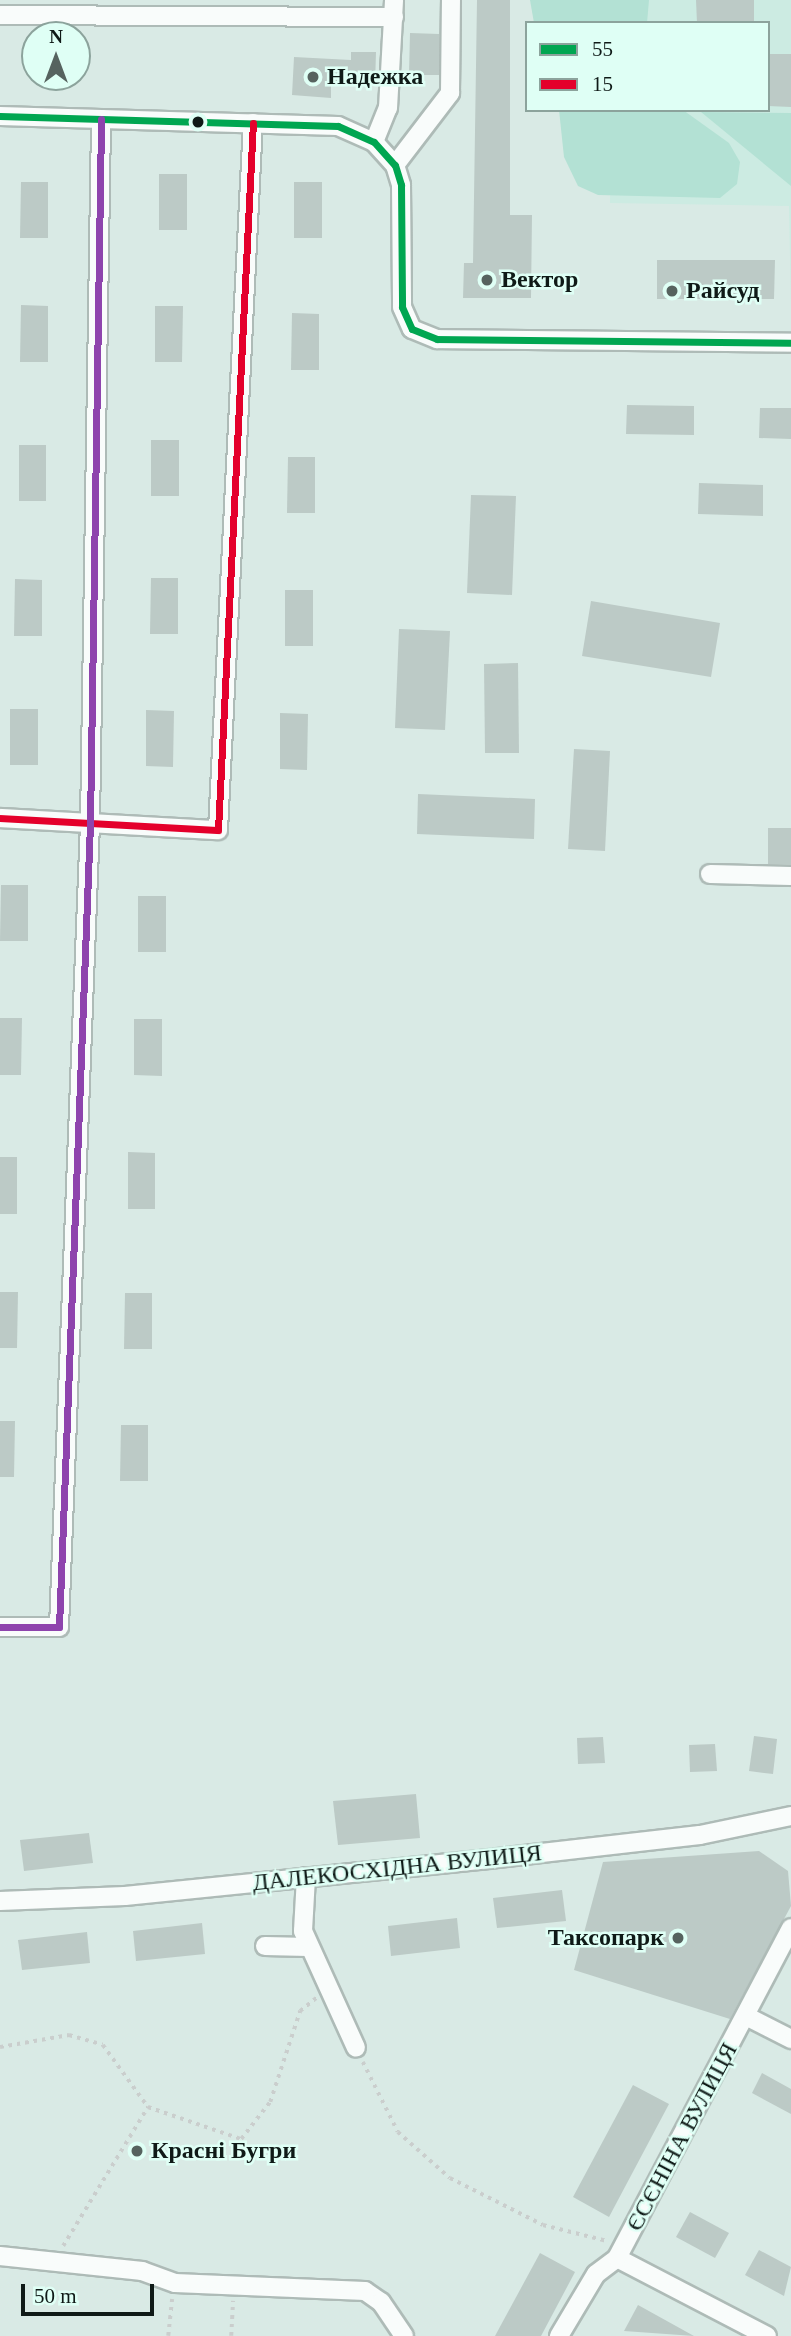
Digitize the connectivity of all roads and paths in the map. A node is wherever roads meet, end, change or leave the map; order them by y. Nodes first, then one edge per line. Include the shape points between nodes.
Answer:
1 (451, 0) edge
2 (394, 9) edge
3 (0, 15) edge
4 (0, 116) edge
5 (101, 119) junction
6 (253, 123) junction
7 (374, 142) junction
8 (395, 165) junction
9 (791, 343) edge
10 (0, 818) edge
11 (89, 823) junction
12 (710, 874) dead end
13 (791, 876) edge
14 (0, 1627) edge
15 (791, 1815) edge
16 (306, 1877) junction
17 (0, 1902) edge
18 (791, 1928) edge
19 (265, 1946) dead end
20 (308, 1947) junction
21 (325, 1990) dead end
22 (746, 2016) junction
23 (791, 2039) edge
24 (0, 2047) edge
25 (356, 2048) joint
26 (148, 2108) junction
27 (621, 2250) junction
28 (0, 2256) edge
29 (55, 2259) junction
30 (234, 2282) junction
31 (175, 2283) junction
32 (167, 2336) edge
33 (231, 2336) edge
34 (404, 2336) edge
35 (559, 2336) edge
36 (767, 2336) edge

1 - 8 street via 450,93
2 - 3 street
2 - 7 street via 388,108
4 - 5 street
5 - 6 street
5 - 11 street
6 - 7 street via 338,126
6 - 11 street via 218,830
7 - 8 street
8 - 9 street via 402,307 412,329 437,339
10 - 11 street
11 - 14 street via 59,1627
12 - 13 street
15 - 16 street, ДАЛЕКОСХІДНА ВУЛИЦЯ via 700,1835
16 - 17 street, ДАЛЕКОСХІДНА ВУЛИЦЯ
16 - 20 street
18 - 22 street, ЄСЄНІНА ВУЛИЦЯ
19 - 20 street
20 - 25 street
21 - 26 path via 300,2011 270,2102 241,2139
22 - 23 street
22 - 27 street, ЄСЄНІНА ВУЛИЦЯ
24 - 26 path via 69,2035 103,2045
25 - 27 path via 398,2132 450,2178 543,2225
26 - 29 path
27 - 35 street, ЄСЄНІНА ВУЛИЦЯ via 596,2274
27 - 36 street
28 - 29 street
29 - 31 street via 142,2271
30 - 31 street
30 - 33 path
30 - 34 street via 365,2291 381,2302
31 - 32 path

